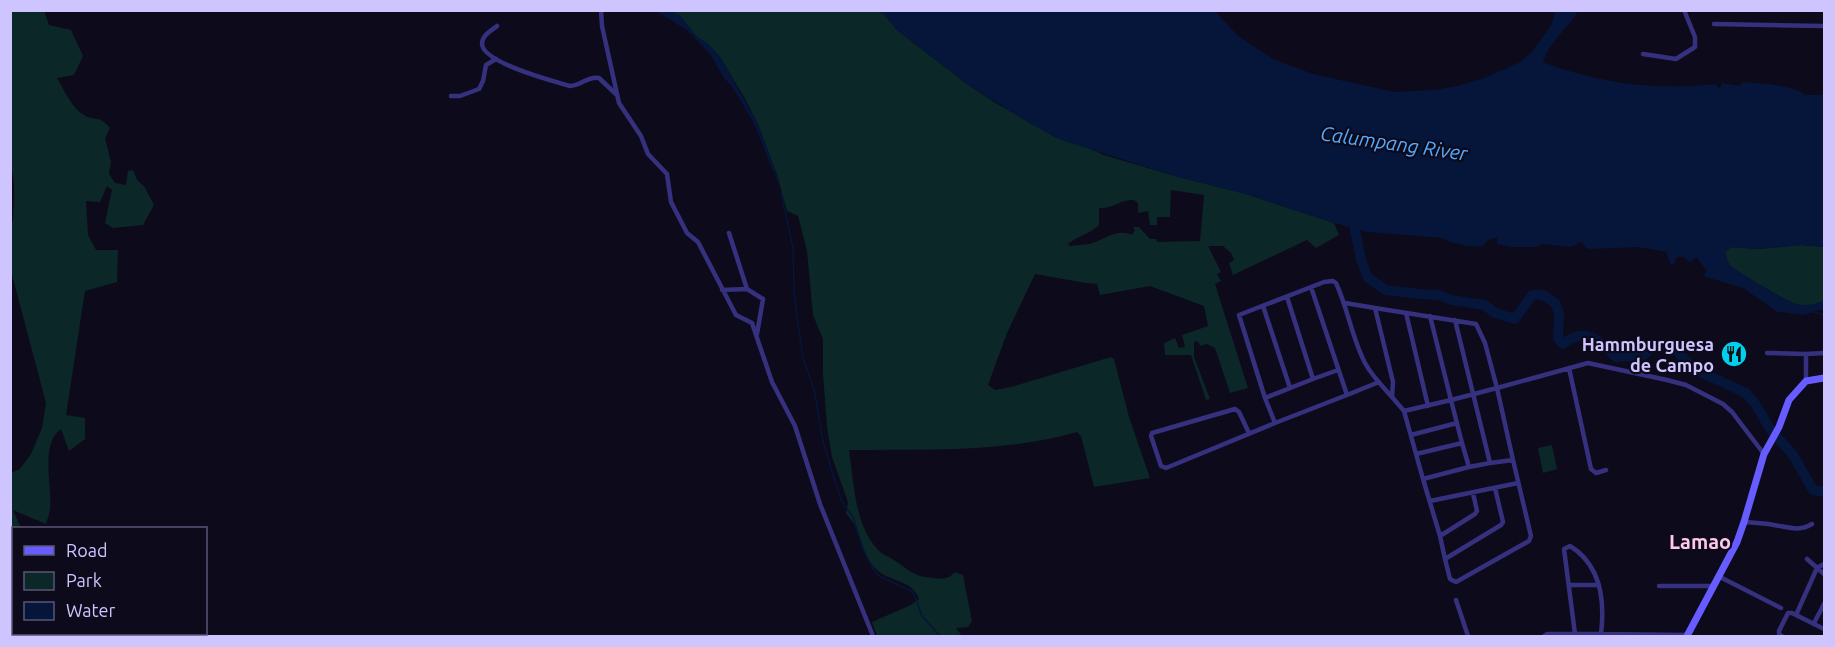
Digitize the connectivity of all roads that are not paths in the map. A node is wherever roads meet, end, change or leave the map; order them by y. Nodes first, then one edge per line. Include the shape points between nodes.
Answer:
1 (601, 10) edge
2 (1684, 10) edge
3 (1714, 24) dead end
4 (497, 26) dead end
5 (1824, 26) edge
6 (1643, 54) dead end
7 (496, 59) junction
8 (617, 95) junction
9 (451, 96) dead end
10 (729, 233) dead end
11 (1311, 287) junction
12 (747, 289) junction
13 (722, 290) junction
14 (1287, 297) junction
15 (1345, 303) junction
16 (1263, 306) junction
17 (1374, 308) junction
18 (1406, 313) junction
19 (1430, 316) junction
20 (1455, 320) junction
21 (757, 334) junction
22 (1767, 353) dead end
23 (1824, 353) edge
24 (1806, 354) junction
25 (1569, 368) junction
26 (1338, 370) junction
27 (1824, 378) edge
28 (1313, 379) junction
29 (1806, 381) junction
30 (1379, 382) junction
31 (1290, 388) junction
32 (1497, 388) junction
33 (1347, 395) junction
34 (1473, 395) junction
35 (1392, 397) junction
36 (1265, 398) junction
37 (1451, 400) junction
38 (1428, 406) junction
39 (1404, 411) junction
40 (1275, 423) junction
41 (1457, 423) junction
42 (1249, 433) junction
43 (1411, 435) junction
44 (1462, 443) junction
45 (1416, 454) junction
46 (1764, 454) junction
47 (1513, 460) junction
48 (1490, 464) junction
49 (1469, 467) junction
50 (1606, 470) dead end
51 (1423, 478) junction
52 (1518, 483) junction
53 (1495, 489) junction
54 (1473, 493) junction
55 (1430, 501) junction
56 (1744, 522) junction
57 (1812, 524) dead end
58 (1440, 536) junction
59 (1445, 559) junction
60 (1807, 559) dead end
61 (1824, 564) edge
62 (1817, 568) junction
63 (1824, 574) edge
64 (1718, 576) junction
65 (1570, 585) junction
66 (1599, 585) junction
67 (1659, 586) dead end
68 (1713, 586) junction
69 (1456, 600) dead end
70 (1824, 604) edge
71 (1781, 608) dead end
72 (1796, 615) junction
73 (1814, 623) junction
74 (1824, 628) edge
75 (1575, 634) junction
76 (1601, 634) junction
77 (873, 636) edge
78 (1468, 636) edge
79 (1544, 636) edge
80 (1687, 636) edge
81 (1782, 636) edge

1 - 8 street
2 - 6 street via 1695,47 1676,59
3 - 5 street
4 - 7 street via 482,42
7 - 8 street via 570,86 578,86 591,77 599,78
7 - 9 street via 486,65 479,89 464,96
8 - 13 street via 648,154 667,174 671,202 687,233 698,242
10 - 12 street
11 - 14 street
11 - 15 street via 1333,281
11 - 26 street
12 - 13 street
12 - 21 street via 763,299
13 - 21 street via 736,315 752,323
14 - 16 street
14 - 28 street
15 - 17 street
15 - 30 street via 1364,360
16 - 31 street
16 - 36 street via 1239,315
17 - 18 street
17 - 35 street via 1393,382
18 - 19 street
18 - 38 street
19 - 20 street
19 - 37 street
20 - 32 street via 1479,327
20 - 34 street
21 - 77 street via 772,382 795,426 820,504
22 - 24 street
23 - 24 street
24 - 29 street
25 - 32 street
25 - 46 street via 1588,363 1686,385 1723,404
25 - 50 street via 1591,470
26 - 28 street
26 - 33 street
27 - 29 street
28 - 31 street
29 - 46 street via 1789,400
30 - 33 street
30 - 35 street
31 - 36 street
32 - 34 street
32 - 47 street
33 - 40 street
34 - 37 street
34 - 48 street
35 - 39 street
36 - 40 street
37 - 38 street
37 - 41 street
38 - 39 street
39 - 43 street
40 - 42 street
41 - 43 street
41 - 44 street
42 - 42 street via 1235,409 1152,432 1151,436 1161,466 1166,468
43 - 45 street
44 - 45 street
44 - 49 street
45 - 51 street
46 - 56 street
47 - 48 street
47 - 52 street
48 - 49 street
49 - 51 street
51 - 55 street
52 - 53 street
52 - 59 street via 1529,541 1456,582 1450,579
53 - 54 street
53 - 59 street via 1501,525
54 - 55 street
54 - 58 street via 1475,514
55 - 58 street
56 - 57 street via 1798,529
56 - 64 street
58 - 59 street
60 - 62 street
61 - 62 street
62 - 63 street
62 - 72 street
64 - 68 street
64 - 71 street
65 - 66 street
65 - 66 street via 1564,549 1570,546 1591,567
65 - 75 street
66 - 76 street via 1604,611
67 - 68 street
68 - 80 street
69 - 78 street
70 - 73 street
72 - 73 street
72 - 81 street via 1788,613 1779,631
73 - 74 street
75 - 76 street
75 - 79 street
76 - 80 street

